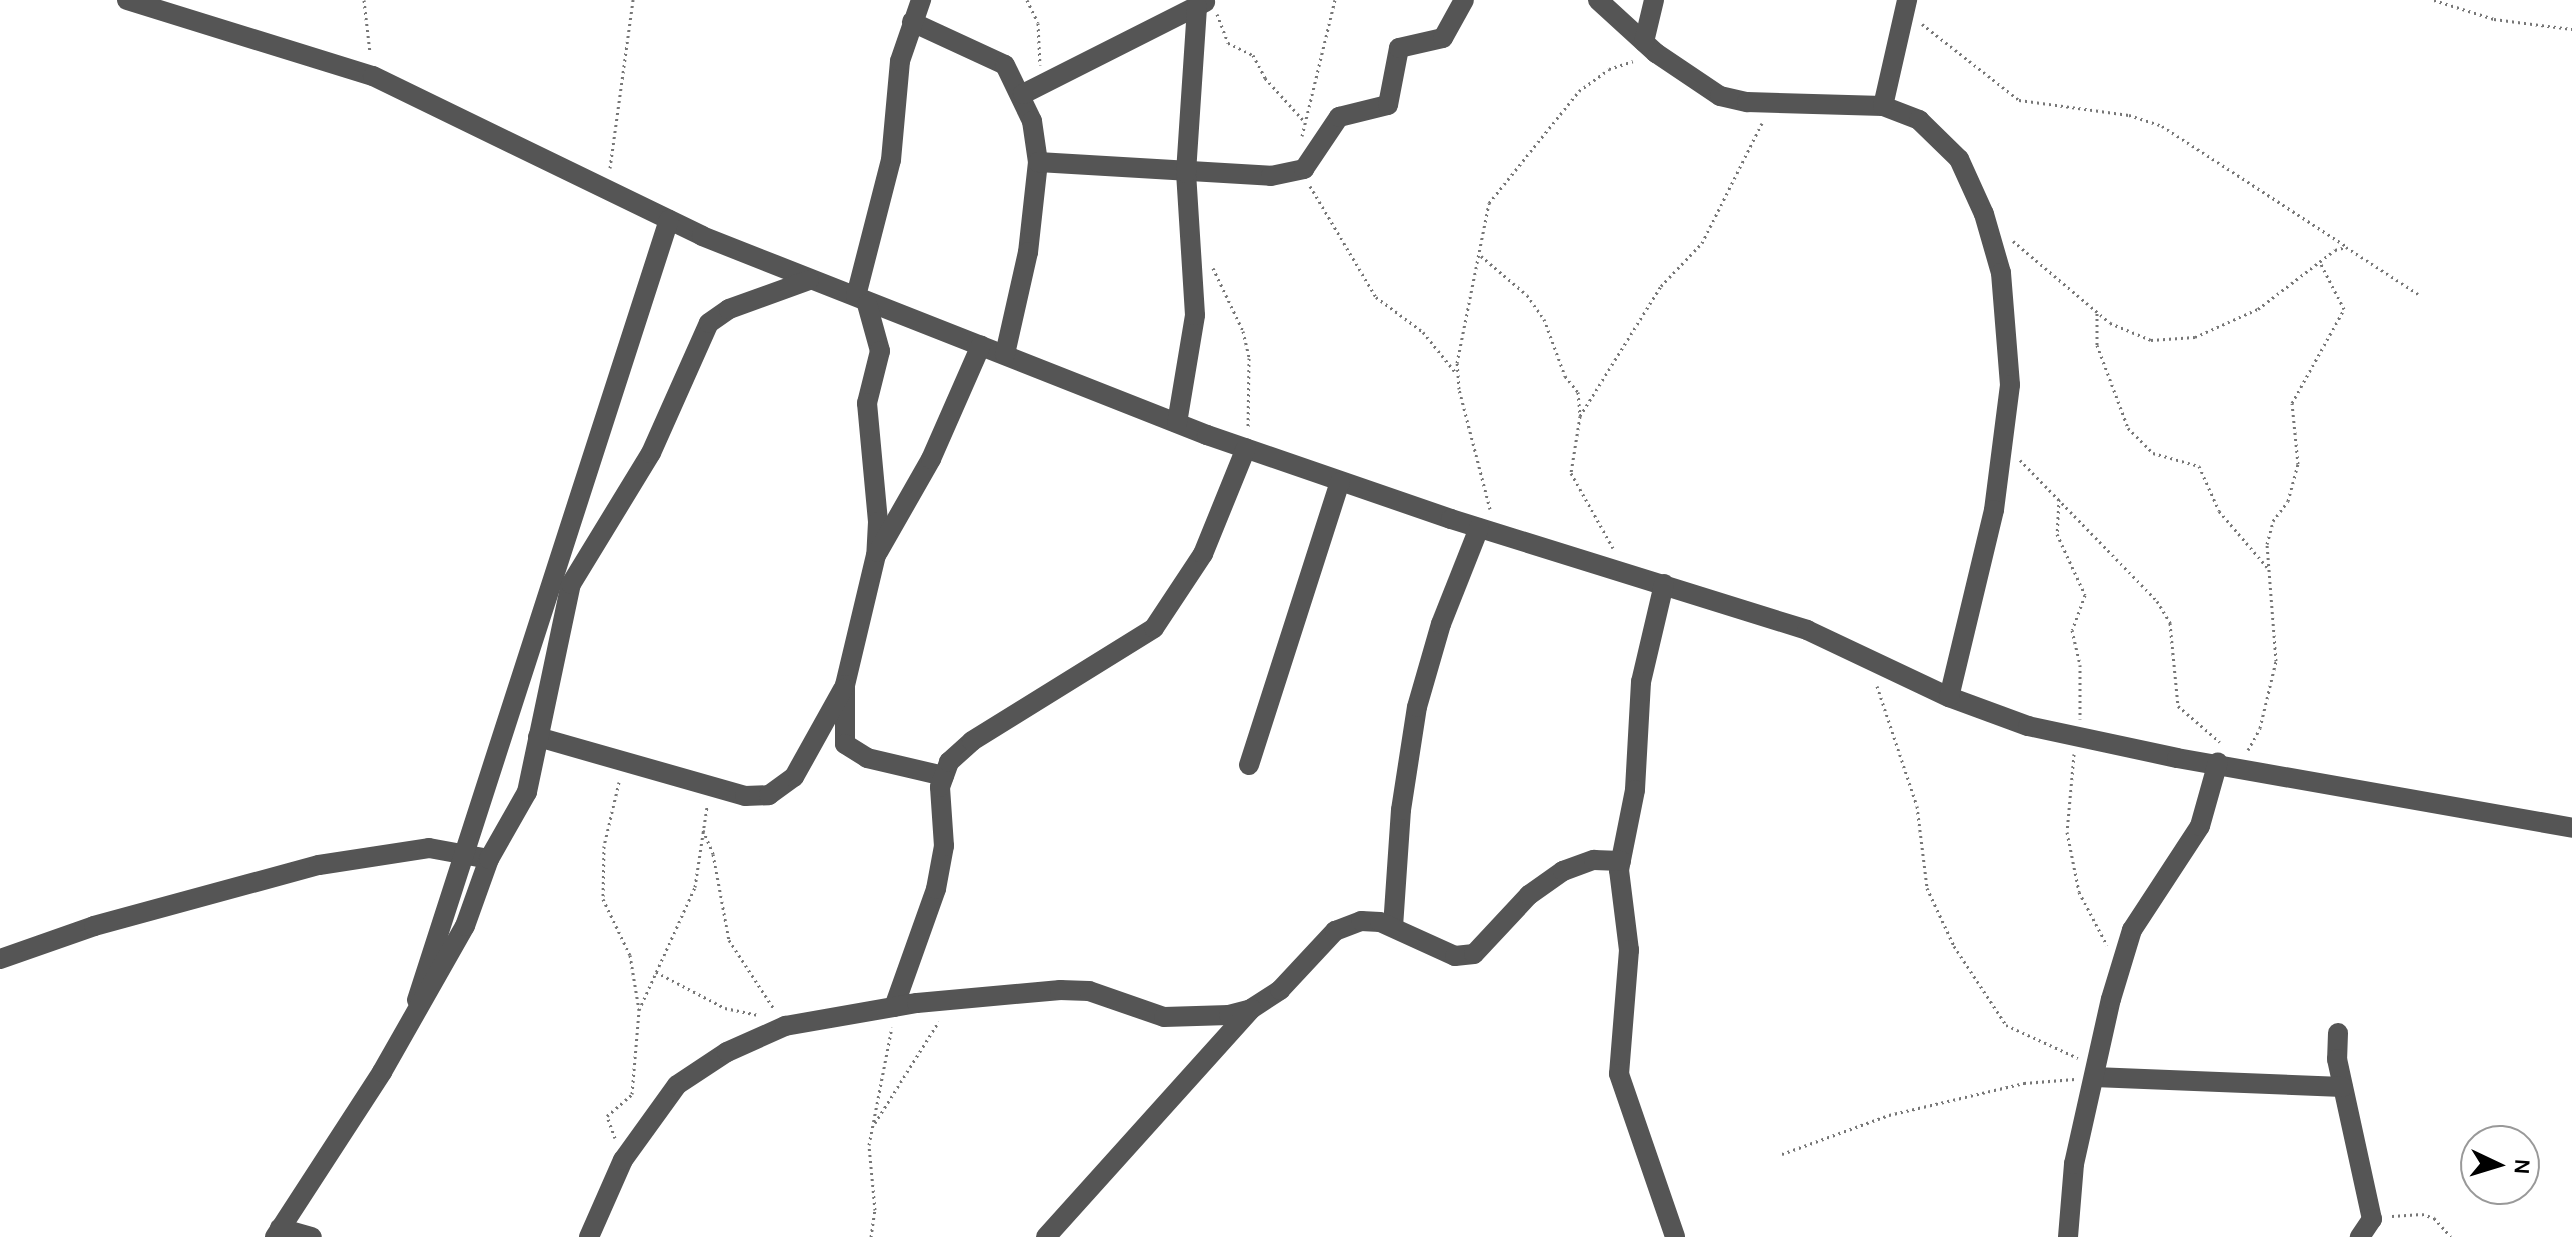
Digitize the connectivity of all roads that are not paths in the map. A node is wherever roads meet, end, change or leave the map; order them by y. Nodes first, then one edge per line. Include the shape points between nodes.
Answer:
1 (127, 0) edge
2 (921, 0) edge
3 (1464, 0) edge
4 (1598, 0) edge
5 (1654, 0) edge
6 (1207, 6) edge
7 (1907, 6) edge
8 (912, 22) junction
9 (1650, 48) junction
10 (1031, 89) junction
11 (1883, 106) junction
12 (1038, 162) junction
13 (1186, 173) junction
14 (669, 220) junction
15 (809, 280) junction
16 (862, 300) junction
17 (981, 345) junction
18 (1005, 354) junction
19 (1177, 423) junction
20 (1246, 448) junction
21 (1340, 482) junction
22 (1487, 530) junction
23 (876, 555) junction
24 (1664, 584) junction
25 (845, 685) junction
26 (1949, 697) junction
27 (538, 737) junction
28 (2218, 762) junction
29 (1249, 765) dead end
30 (944, 776) junction
31 (2572, 828) edge
32 (462, 851) junction
33 (489, 859) junction
34 (1621, 861) junction
35 (1393, 927) junction
36 (0, 959) edge
37 (894, 1007) junction
38 (1251, 1009) junction
39 (408, 1030) junction
40 (2338, 1033) dead end
41 (2095, 1072) junction
42 (2343, 1087) junction
43 (2365, 1231) edge
44 (278, 1232) edge
45 (312, 1237) edge
46 (589, 1237) edge
47 (1046, 1237) edge
48 (1675, 1237) edge
49 (2068, 1237) edge

1 - 14 street via 373,76
2 - 8 street
3 - 13 street via 1443,38 1399,48 1388,105 1339,117 1304,169 1271,176
4 - 9 street
5 - 9 street
6 - 10 street
6 - 13 street
7 - 11 street via 1891,54
8 - 10 street via 1005,65
8 - 16 street via 900,61 891,160
9 - 11 street via 1720,96
10 - 12 street
11 - 26 street via 1939,135 1959,159 1984,214 2007,316 2010,385 2004,448
12 - 13 street
12 - 18 street via 1028,252
13 - 19 street via 1195,315
14 - 15 street
14 - 32 street
15 - 16 street
15 - 27 street via 729,309 709,323 651,453 571,584
16 - 17 street
16 - 23 street via 880,351 867,403 879,499
17 - 18 street
17 - 23 street via 931,459
18 - 19 street
19 - 20 street
20 - 21 street
20 - 30 street via 1203,554 1154,628 972,741 949,762
21 - 22 street
21 - 29 street
22 - 24 street
22 - 35 street via 1441,624 1417,707 1401,810
23 - 25 street
24 - 26 street via 1807,630
24 - 34 street via 1641,682 1635,790
25 - 27 street via 794,777 769,795 745,796
25 - 30 street via 844,734 850,752
26 - 28 street via 2028,726
27 - 33 street via 527,792
28 - 31 street
28 - 41 street via 2200,826 2138,920 2117,979
30 - 37 street via 944,846 936,889
32 - 33 street
32 - 36 street via 429,848 280,874 250,888 94,926
32 - 39 street
33 - 39 street via 465,926
34 - 35 street via 1594,860 1563,871 1529,895 1474,954 1455,956
34 - 48 street via 1629,950 1619,1074
35 - 38 street via 1361,921 1335,931 1280,990
37 - 38 street via 1060,990 1089,991 1164,1017
37 - 46 street via 783,1022 677,1085 647,1120
38 - 47 street
39 - 44 street
40 - 42 street
41 - 42 street
41 - 49 street via 2074,1164
42 - 43 street
44 - 45 street

